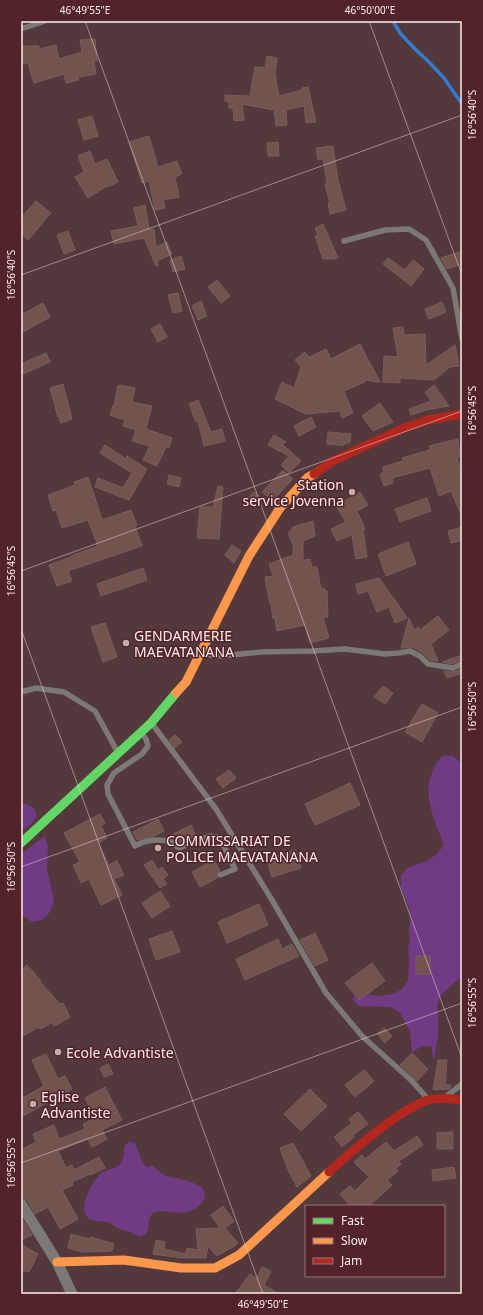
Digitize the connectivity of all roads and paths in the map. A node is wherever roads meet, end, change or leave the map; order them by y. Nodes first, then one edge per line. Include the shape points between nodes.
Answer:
1 (45, 21) edge
2 (21, 29) edge
3 (344, 241) dead end
4 (462, 339) edge
5 (462, 414) edge
6 (199, 654) junction
7 (462, 664) edge
8 (21, 692) edge
9 (152, 723) junction
10 (141, 733) junction
11 (119, 754) junction
12 (21, 843) edge
13 (220, 875) dead end
14 (462, 1084) edge
15 (443, 1098) junction
16 (428, 1100) junction
17 (462, 1100) edge
18 (21, 1204) edge
19 (57, 1262) junction
20 (72, 1294) edge

1 - 2 lane
3 - 4 lane via 385,230 409,229 426,240 453,288
5 - 6 main road via 428,420 404,428 333,461 307,478 280,508 249,556
6 - 7 lane via 221,656 346,649 385,654 410,651 428,664 453,668
6 - 9 main road via 186,682
8 - 11 lane via 36,688 64,692 95,710
9 - 10 main road
9 - 16 lane via 216,809 326,993 362,1036 412,1081
10 - 11 main road
10 - 13 lane via 148,746 142,754 114,773 107,785 108,794 135,846 153,840 171,842 179,848 210,836 220,838 235,869
11 - 12 main road
14 - 15 lane
15 - 16 main road
15 - 17 main road
16 - 19 main road via 381,1127 239,1255 215,1268 181,1268 124,1260
18 - 19 street
19 - 20 street

